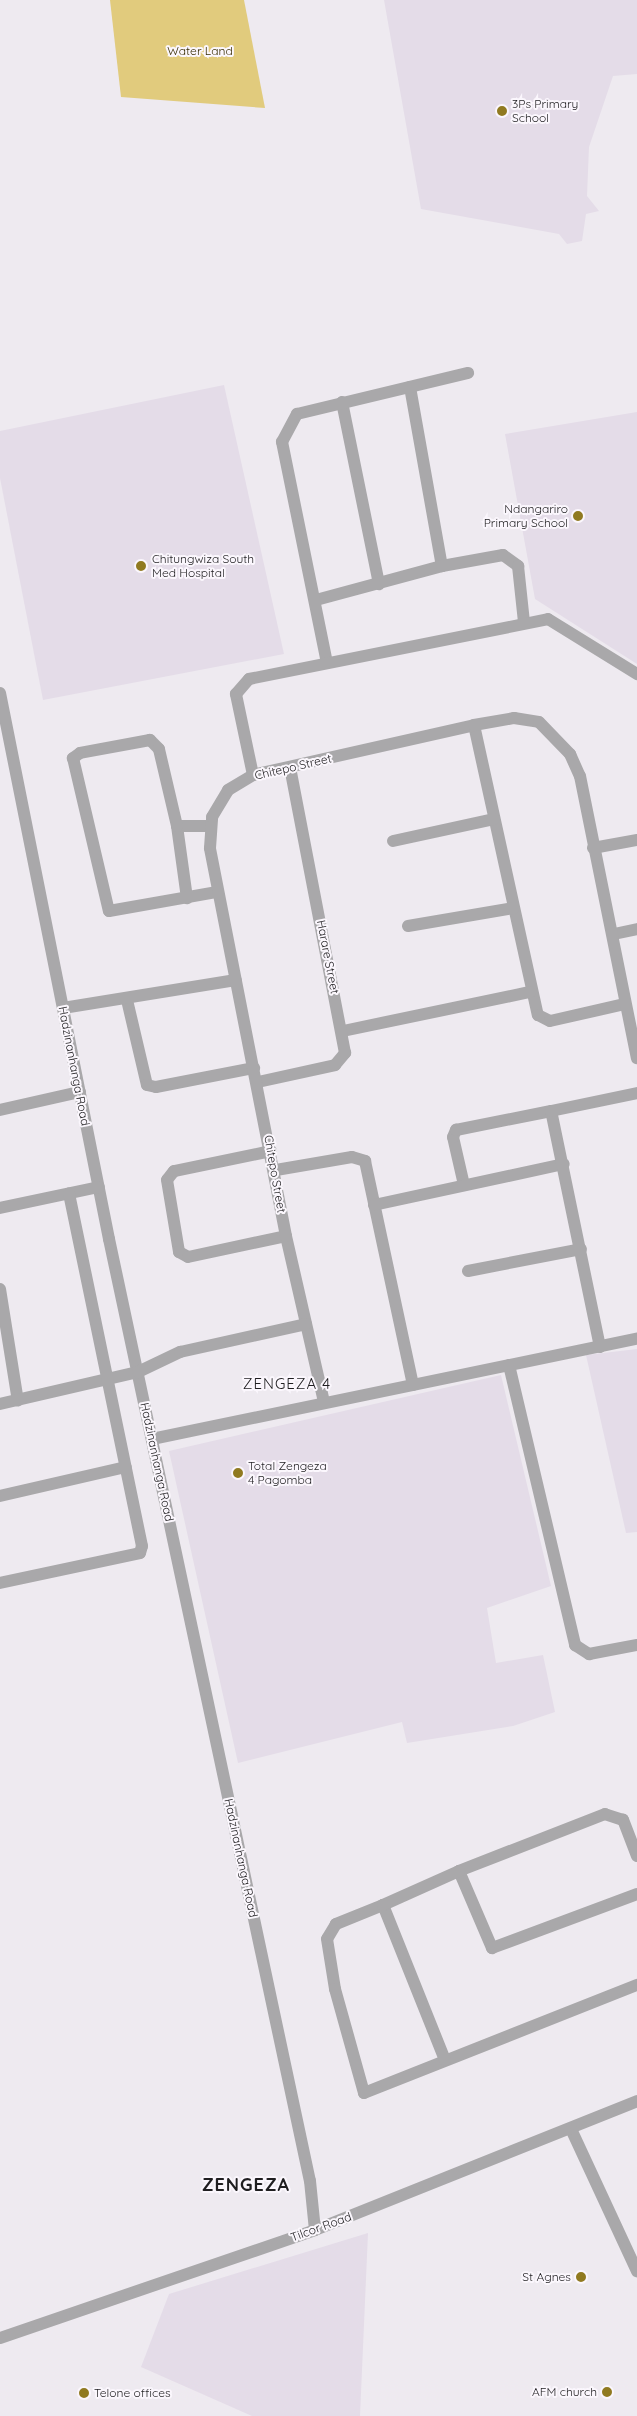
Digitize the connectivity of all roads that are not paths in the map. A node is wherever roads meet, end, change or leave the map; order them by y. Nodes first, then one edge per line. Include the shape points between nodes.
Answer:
1 (468, 373) dead end
2 (410, 387) junction
3 (342, 402) junction
4 (442, 566) junction
5 (379, 584) junction
6 (316, 600) junction
7 (524, 622) junction
8 (327, 663) junction
9 (637, 674) edge
10 (0, 693) edge
11 (474, 726) junction
12 (290, 768) junction
13 (253, 775) junction
14 (494, 820) junction
15 (176, 826) junction
16 (210, 826) junction
17 (637, 840) edge
18 (393, 841) dead end
19 (593, 848) junction
20 (217, 892) junction
21 (187, 898) junction
22 (513, 908) junction
23 (408, 926) dead end
24 (637, 929) edge
25 (614, 934) junction
26 (236, 980) junction
27 (530, 992) junction
28 (127, 1000) junction
29 (626, 1004) junction
30 (63, 1008) junction
31 (343, 1031) junction
32 (637, 1058) edge
33 (254, 1068) junction
34 (258, 1082) junction
35 (80, 1092) junction
36 (637, 1093) edge
37 (0, 1110) edge
38 (551, 1111) junction
39 (271, 1150) junction
40 (564, 1164) junction
41 (276, 1170) junction
42 (464, 1185) junction
43 (99, 1187) junction
44 (69, 1193) junction
45 (374, 1205) junction
46 (0, 1208) edge
47 (286, 1236) junction
48 (580, 1249) junction
49 (468, 1270) dead end
50 (0, 1289) edge
51 (306, 1324) junction
52 (637, 1339) edge
53 (600, 1347) junction
54 (509, 1365) junction
55 (138, 1372) junction
56 (107, 1379) junction
57 (414, 1384) junction
58 (18, 1401) junction
59 (324, 1402) junction
60 (0, 1404) edge
61 (152, 1439) junction
62 (126, 1467) junction
63 (0, 1496) edge
64 (0, 1583) edge
65 (637, 1645) edge
66 (637, 1856) edge
67 (459, 1871) junction
68 (637, 1894) edge
69 (383, 1905) junction
70 (637, 1985) edge
71 (445, 2060) junction
72 (637, 2101) edge
73 (571, 2129) junction
74 (315, 2230) junction
75 (637, 2270) edge
76 (0, 2338) edge

1 - 2 street
2 - 3 street
2 - 4 street
3 - 5 street
3 - 6 street via 297,414 282,442
4 - 5 street
4 - 7 street via 503,555 513,558
5 - 6 street
6 - 8 street
7 - 8 street
7 - 9 street via 553,620
8 - 13 street via 239,685 236,694
10 - 30 street, Hadzinanhanga Road
11 - 12 street, Chitepo Street
11 - 14 street
11 - 19 street, Chitepo Street via 524,718 553,733 580,776
12 - 13 street, Chitepo Street
12 - 31 street, Harare Street
13 - 16 street, Chitepo Street via 220,799
14 - 18 street
14 - 22 street
15 - 16 street
15 - 21 street
15 - 21 street via 154,742 146,740 80,753 73,758 107,909 115,913
16 - 20 street, Chitepo Street
17 - 19 street
19 - 25 street, Chitepo Street
20 - 21 street
20 - 26 street, Chitepo Street
22 - 23 street
22 - 27 street
24 - 25 street
25 - 29 street, Chitepo Street
26 - 28 street
26 - 33 street, Chitepo Street
27 - 29 street via 544,1020
27 - 31 street
28 - 30 street
28 - 33 street via 146,1085 156,1087
29 - 32 street, Chitepo Street
30 - 35 street, Hadzinanhanga Road
31 - 34 street, Harare Street via 345,1053 335,1065
33 - 34 street, Chitepo Street
34 - 39 street, Chitepo Street
35 - 37 street
35 - 43 street, Hadzinanhanga Road
36 - 38 street
38 - 40 street
38 - 42 street via 456,1130 453,1137
39 - 41 street, Chitepo Street
39 - 47 street via 174,1171 167,1180 179,1252 188,1257
40 - 42 street
40 - 48 street
41 - 45 street via 359,1157 366,1164
41 - 47 street, Chitepo Street
42 - 45 street
43 - 44 street
43 - 55 street, Hadzinanhanga Road
44 - 46 street
44 - 56 street
45 - 57 street
47 - 51 street, Chitepo Street
48 - 49 street
48 - 53 street
50 - 58 street
51 - 55 street via 180,1352
51 - 59 street, Chitepo Street
52 - 53 street
53 - 54 street
54 - 57 street
54 - 65 street via 575,1645 589,1654
55 - 56 street
55 - 61 street, Hadzinanhanga Road
56 - 58 street
56 - 62 street
57 - 59 street
58 - 60 street
59 - 61 street
61 - 74 street, Hadzinanhanga Road via 310,2181
62 - 63 street
62 - 64 street via 140,1553
66 - 67 street via 623,1820 605,1814
67 - 68 street via 492,1948
67 - 69 street
69 - 71 street
69 - 71 street via 336,1924 327,1939 335,1989 364,2093
70 - 71 street
72 - 73 street, Tilcor Road
73 - 74 street, Tilcor Road
73 - 75 street
74 - 76 street, Tilcor Road

